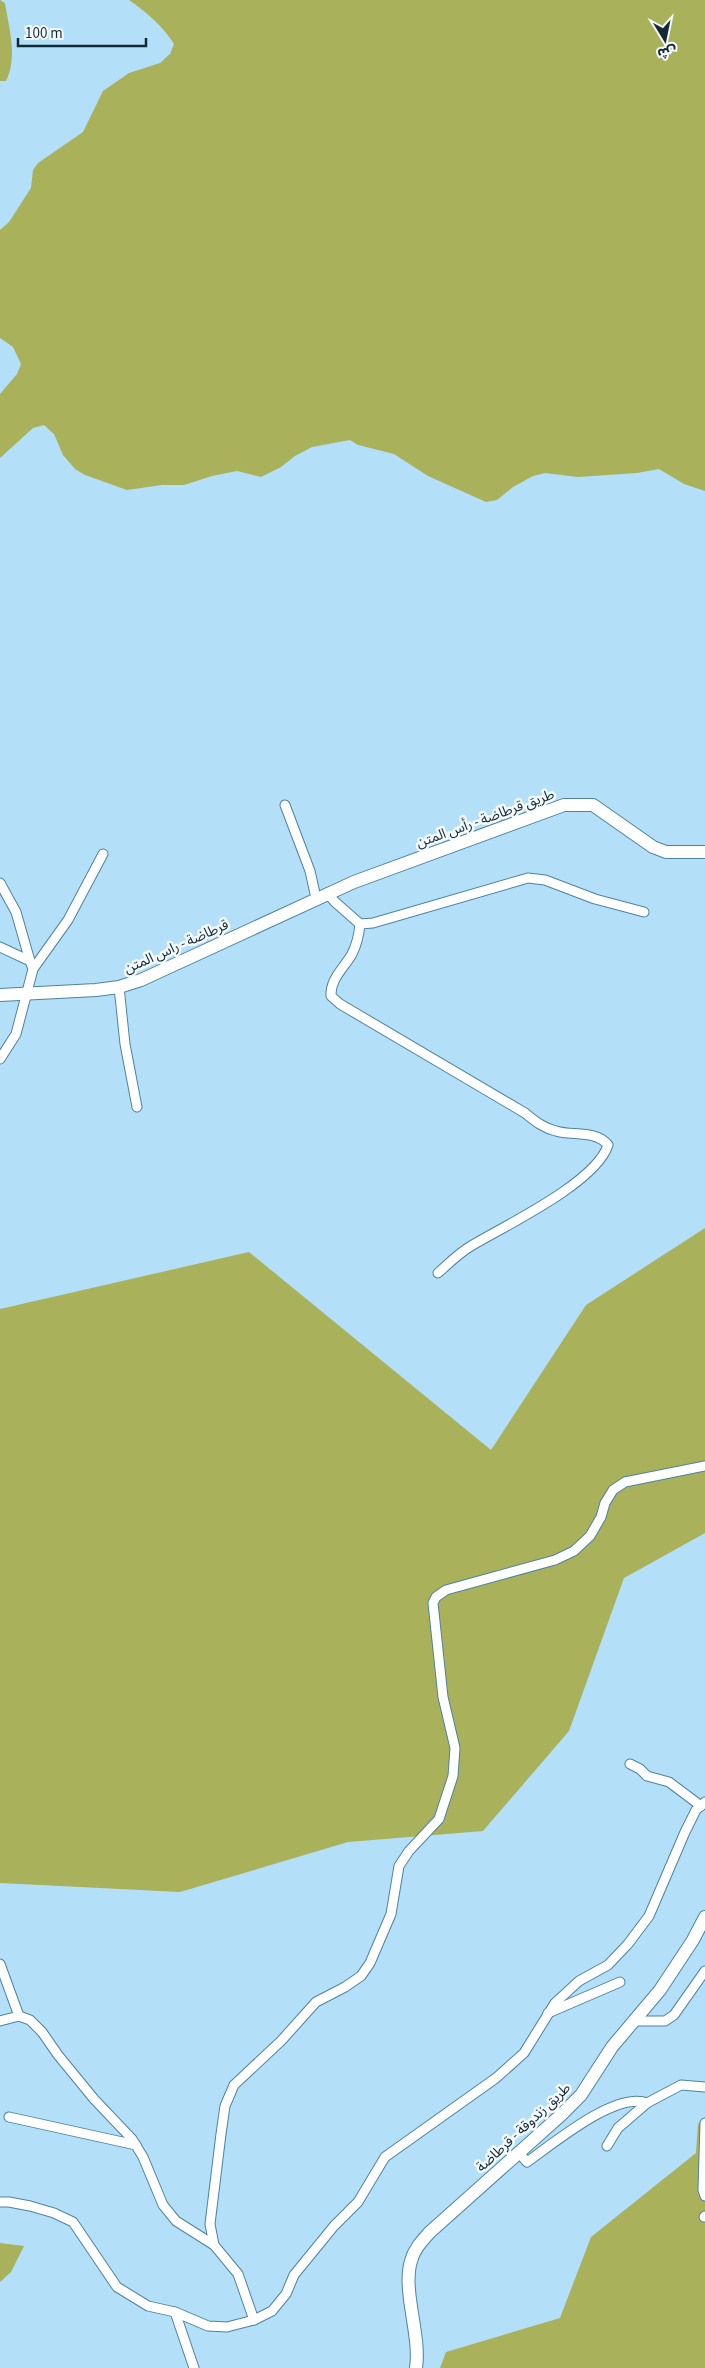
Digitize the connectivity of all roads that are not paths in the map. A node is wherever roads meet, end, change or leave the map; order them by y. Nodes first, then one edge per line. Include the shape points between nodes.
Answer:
1 (285, 805) dead end
2 (705, 852) edge
3 (103, 854) dead end
4 (354, 882) joint
5 (0, 883) edge
6 (322, 896) junction
7 (644, 912) dead end
8 (360, 924) junction
9 (0, 947) edge
10 (31, 965) junction
11 (119, 987) junction
12 (25, 994) junction
13 (0, 995) edge
14 (0, 1058) edge
15 (137, 1106) dead end
16 (438, 1273) dead end
17 (705, 1466) edge
18 (630, 1764) dead end
19 (703, 1804) edge
20 (705, 1917) edge
21 (0, 1964) edge
22 (705, 1971) edge
23 (620, 1982) dead end
24 (548, 2013) junction
25 (18, 2016) junction
26 (0, 2021) edge
27 (634, 2021) junction
28 (705, 2088) edge
29 (647, 2103) junction
30 (9, 2117) dead end
31 (705, 2123) edge
32 (136, 2144) junction
33 (607, 2146) dead end
34 (519, 2153) junction
35 (705, 2196) edge
36 (0, 2202) edge
37 (214, 2245) junction
38 (174, 2312) junction
39 (254, 2320) junction
40 (194, 2368) edge
41 (416, 2368) edge

1 - 6 street
2 - 4 main road, طريق قرطاضة - رأس المتن via 666,852 652,846 593,805 582,803 564,806
3 - 10 street via 68,920
4 - 6 main road, قرطاضة - راس المتن
5 - 10 street via 16,912
6 - 8 street via 335,902
6 - 11 main road, قرطاضة - راس المتن via 141,980
7 - 8 street via 595,899 545,880 528,878
8 - 16 street via 352,954 330,987 331,996 540,1125 557,1132 594,1136 608,1145 605,1154 576,1182 531,1213 470,1247
9 - 10 street
10 - 12 street
11 - 12 main road, قرطاضة - راس المتن
11 - 15 street via 125,1044
12 - 13 main road, قرطاضة - راس المتن
12 - 14 street via 16,1034
17 - 37 street via 625,1482 604,1502 601,1517 590,1536 574,1551 555,1560 446,1590 436,1598 433,1603 443,1697 455,1748 453,1776 439,1819 399,1866 391,1914 361,1976 316,2002 281,2041 234,2085 225,2106 221,2134 210,2224
18 - 19 street via 647,1776 670,1782
19 - 24 street via 696,1810 668,1867 649,1916 608,1965 579,1981
20 - 27 main road, طريق زندوقة - قرطاضة via 675,1969
21 - 25 street
22 - 27 street via 674,2015 665,2021
23 - 24 street
24 - 39 street via 524,2053 496,2078 385,2157 358,2202 294,2275 286,2294 272,2311
25 - 26 street
25 - 32 street via 30,2020 42,2032 94,2099
27 - 34 main road, طريق زندوقة - قرطاضة via 612,2047 581,2095
28 - 29 street via 681,2085
29 - 33 street via 618,2128
29 - 34 street via 639,2100 608,2106 527,2162
30 - 32 street
31 - 35 street
32 - 37 street via 163,2205 176,2221
34 - 41 main road, طريق زندوقة - قرطاضة via 430,2232 414,2253 409,2274 417,2346
36 - 38 street via 30,2206 72,2222 117,2287 148,2306
37 - 39 street via 238,2274
38 - 39 street via 208,2326 227,2327
38 - 40 street

